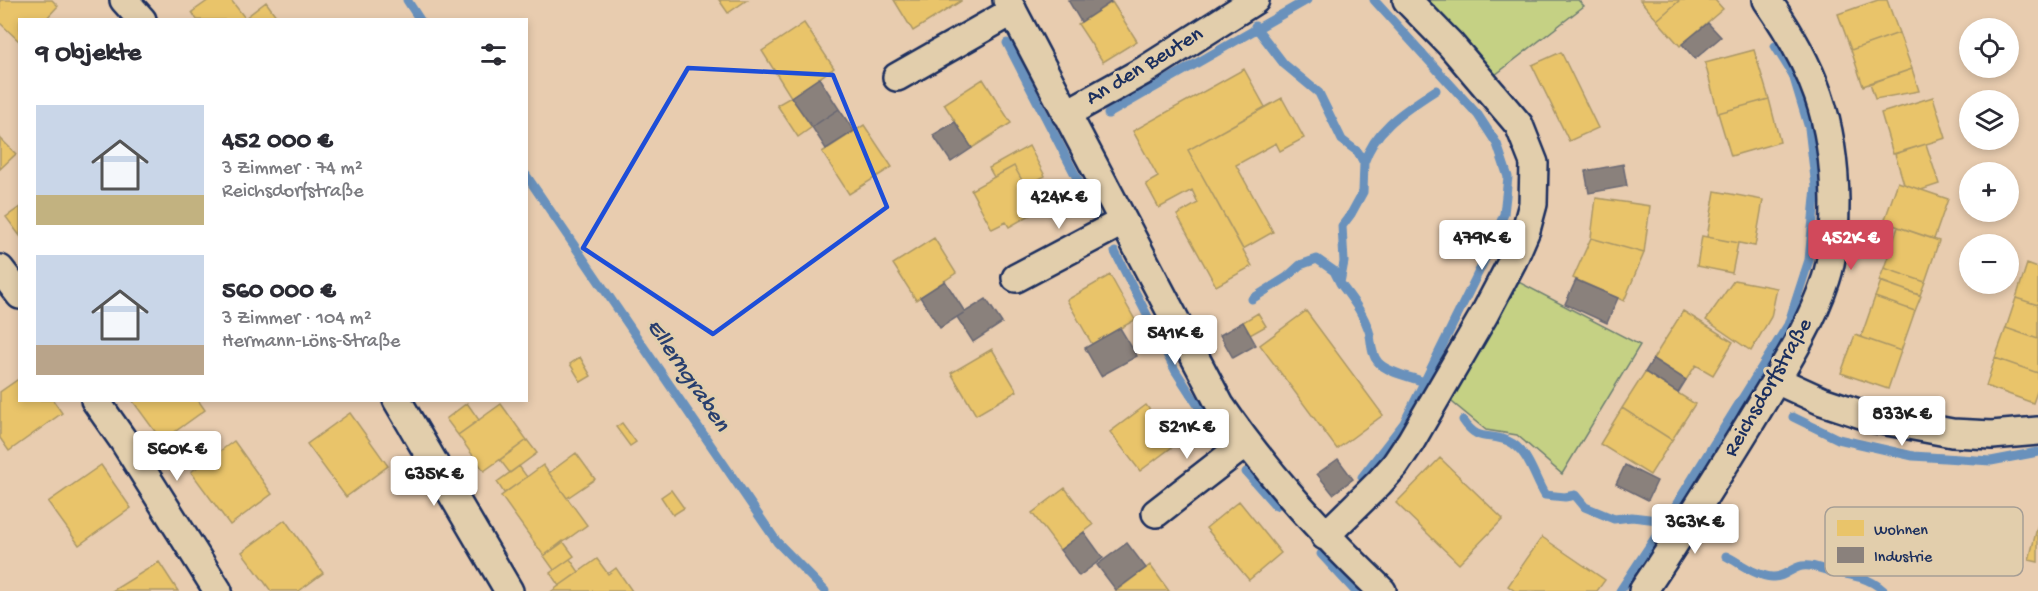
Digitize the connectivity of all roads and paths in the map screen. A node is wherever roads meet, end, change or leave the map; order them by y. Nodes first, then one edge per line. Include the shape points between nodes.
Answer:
1 (124, 0) edge
2 (1255, 0) edge
3 (1407, 0) edge
4 (1767, 0) edge
5 (1010, 5) edge
6 (140, 18) edge
7 (897, 77) dead end
8 (1066, 114) junction
9 (1122, 222) junction
10 (0, 269) edge
11 (1016, 278) dead end
12 (18, 293) edge
13 (1776, 380) junction
14 (96, 402) edge
15 (398, 402) edge
16 (2038, 431) edge
17 (1246, 443) junction
18 (1156, 513) dead end
19 (1325, 536) junction
20 (218, 591) edge
21 (509, 591) edge
22 (1382, 591) edge
23 (1642, 591) edge

1 - 6 street
2 - 8 street, An den Beuten via 1145,70
3 - 19 street via 1519,125 1534,163 1533,204 1513,260 1411,441 1379,483
4 - 13 street, Reichsdorfstraße via 1792,35 1813,80 1830,135 1834,179 1835,227 1827,277 1803,335
5 - 7 street
5 - 8 street
8 - 9 street
9 - 11 street
9 - 17 street via 1220,405
10 - 12 street
13 - 16 street via 1876,419 1952,433
13 - 23 street, Reichsdorfstraße via 1689,524
14 - 20 street
15 - 21 street
17 - 18 street
17 - 19 street
19 - 22 street

